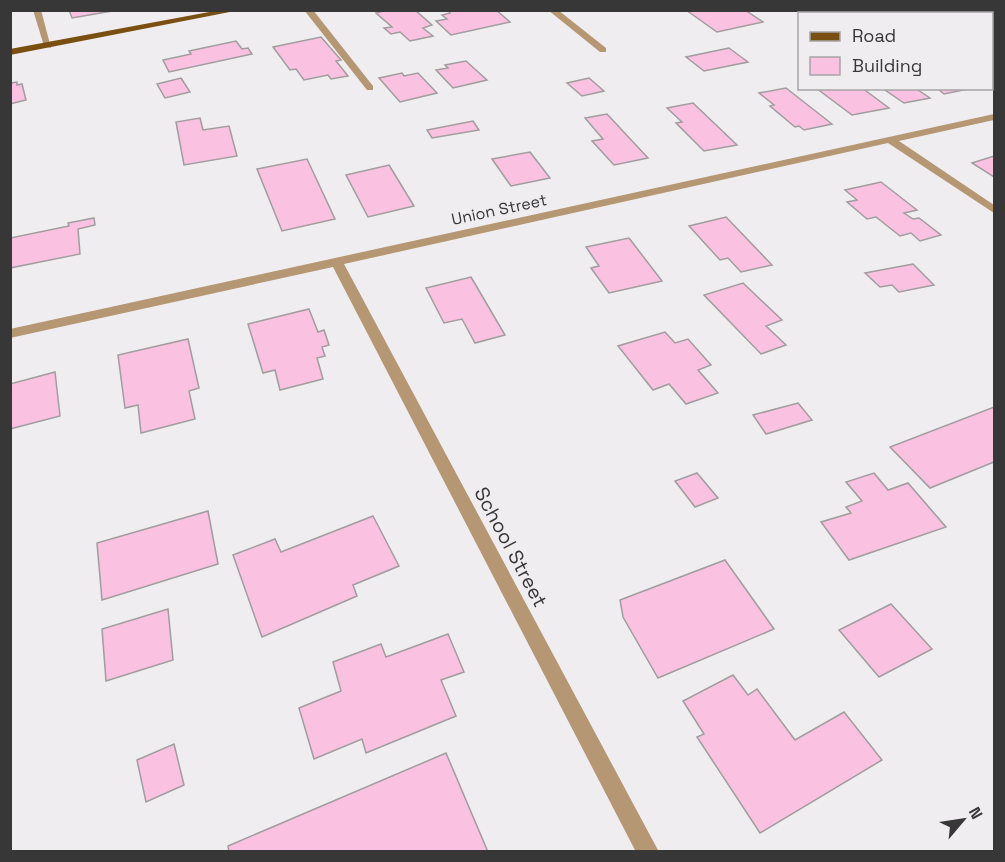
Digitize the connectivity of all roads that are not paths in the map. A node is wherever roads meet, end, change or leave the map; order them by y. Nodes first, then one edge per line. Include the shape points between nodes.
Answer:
1 (37, 10) edge
2 (308, 10) edge
3 (552, 10) edge
4 (234, 11) edge
5 (48, 46) junction
6 (603, 50) dead end
7 (10, 52) edge
8 (370, 88) dead end
9 (994, 117) edge
10 (890, 140) junction
11 (994, 210) edge
12 (337, 262) junction
13 (10, 334) edge
14 (648, 852) edge

1 - 5 street
2 - 8 street
3 - 6 street
4 - 5 main road
5 - 7 main road
9 - 10 street, Union Street
10 - 11 street
10 - 12 street, Union Street
12 - 13 street, Union Street
12 - 14 street, School Street

